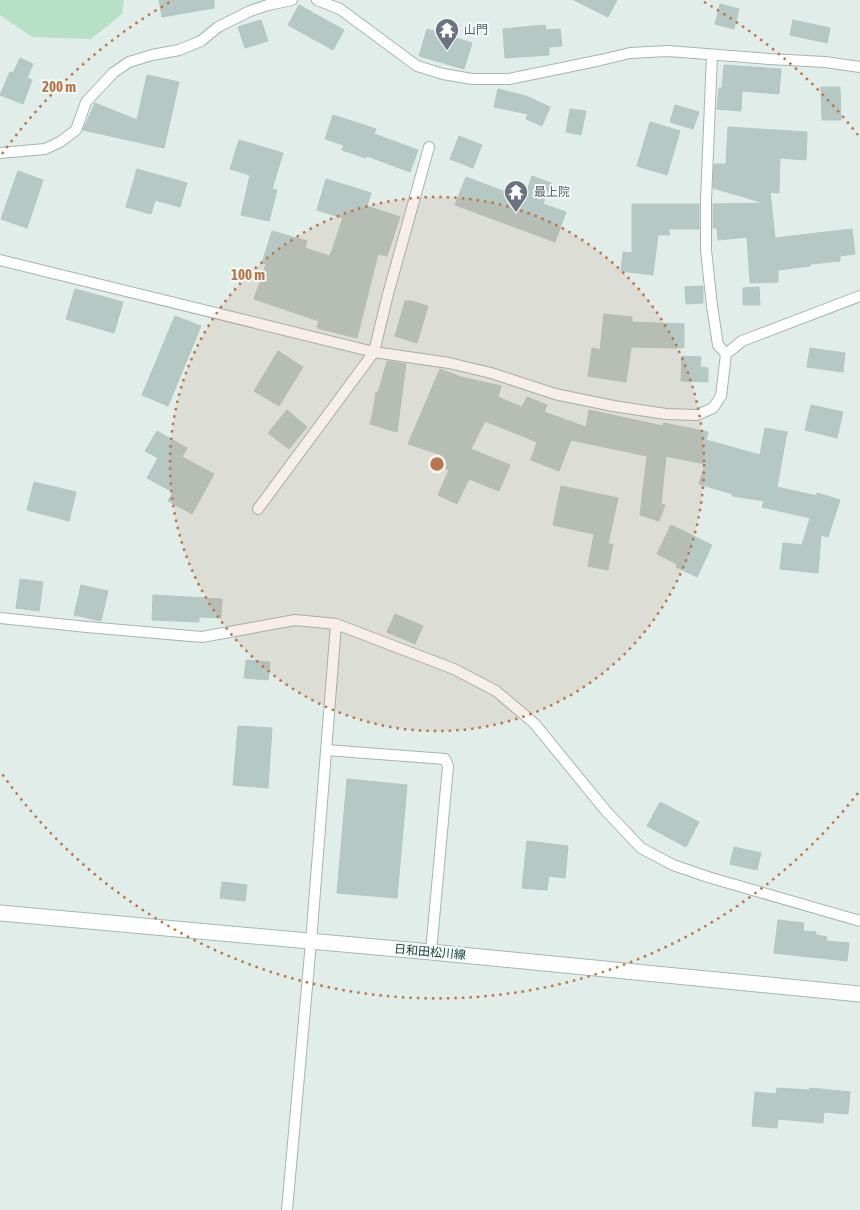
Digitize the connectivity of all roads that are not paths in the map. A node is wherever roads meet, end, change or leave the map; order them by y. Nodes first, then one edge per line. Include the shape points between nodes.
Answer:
1 (292, 0) edge
2 (316, 0) edge
3 (712, 55) junction
4 (860, 67) edge
5 (429, 147) dead end
6 (0, 153) edge
7 (0, 260) edge
8 (860, 296) edge
9 (374, 352) junction
10 (726, 354) junction
11 (258, 509) dead end
12 (0, 618) edge
13 (336, 624) junction
14 (326, 750) junction
15 (0, 913) edge
16 (860, 921) edge
17 (311, 942) junction
18 (431, 952) junction
19 (860, 994) edge
20 (288, 1210) edge

1 - 6 lane via 250,12 179,50 129,62 113,73 86,102 76,130 60,142 45,149
2 - 3 lane via 340,9 417,66 458,78 509,79 630,53
3 - 4 lane
3 - 10 lane via 706,250 718,345
5 - 9 lane
7 - 9 lane
8 - 10 lane via 742,341
9 - 10 lane via 454,364 555,394 613,406 697,415 713,408 721,396
9 - 11 lane
12 - 13 lane via 202,637 295,620
13 - 14 lane
13 - 16 lane via 454,669 496,692 534,723 606,811 641,848 673,865 708,877
14 - 17 lane
14 - 18 lane via 445,759 448,766
15 - 17 main road, 日和田松川線
17 - 18 main road, 日和田松川線
17 - 20 lane
18 - 19 main road, 日和田松川線

